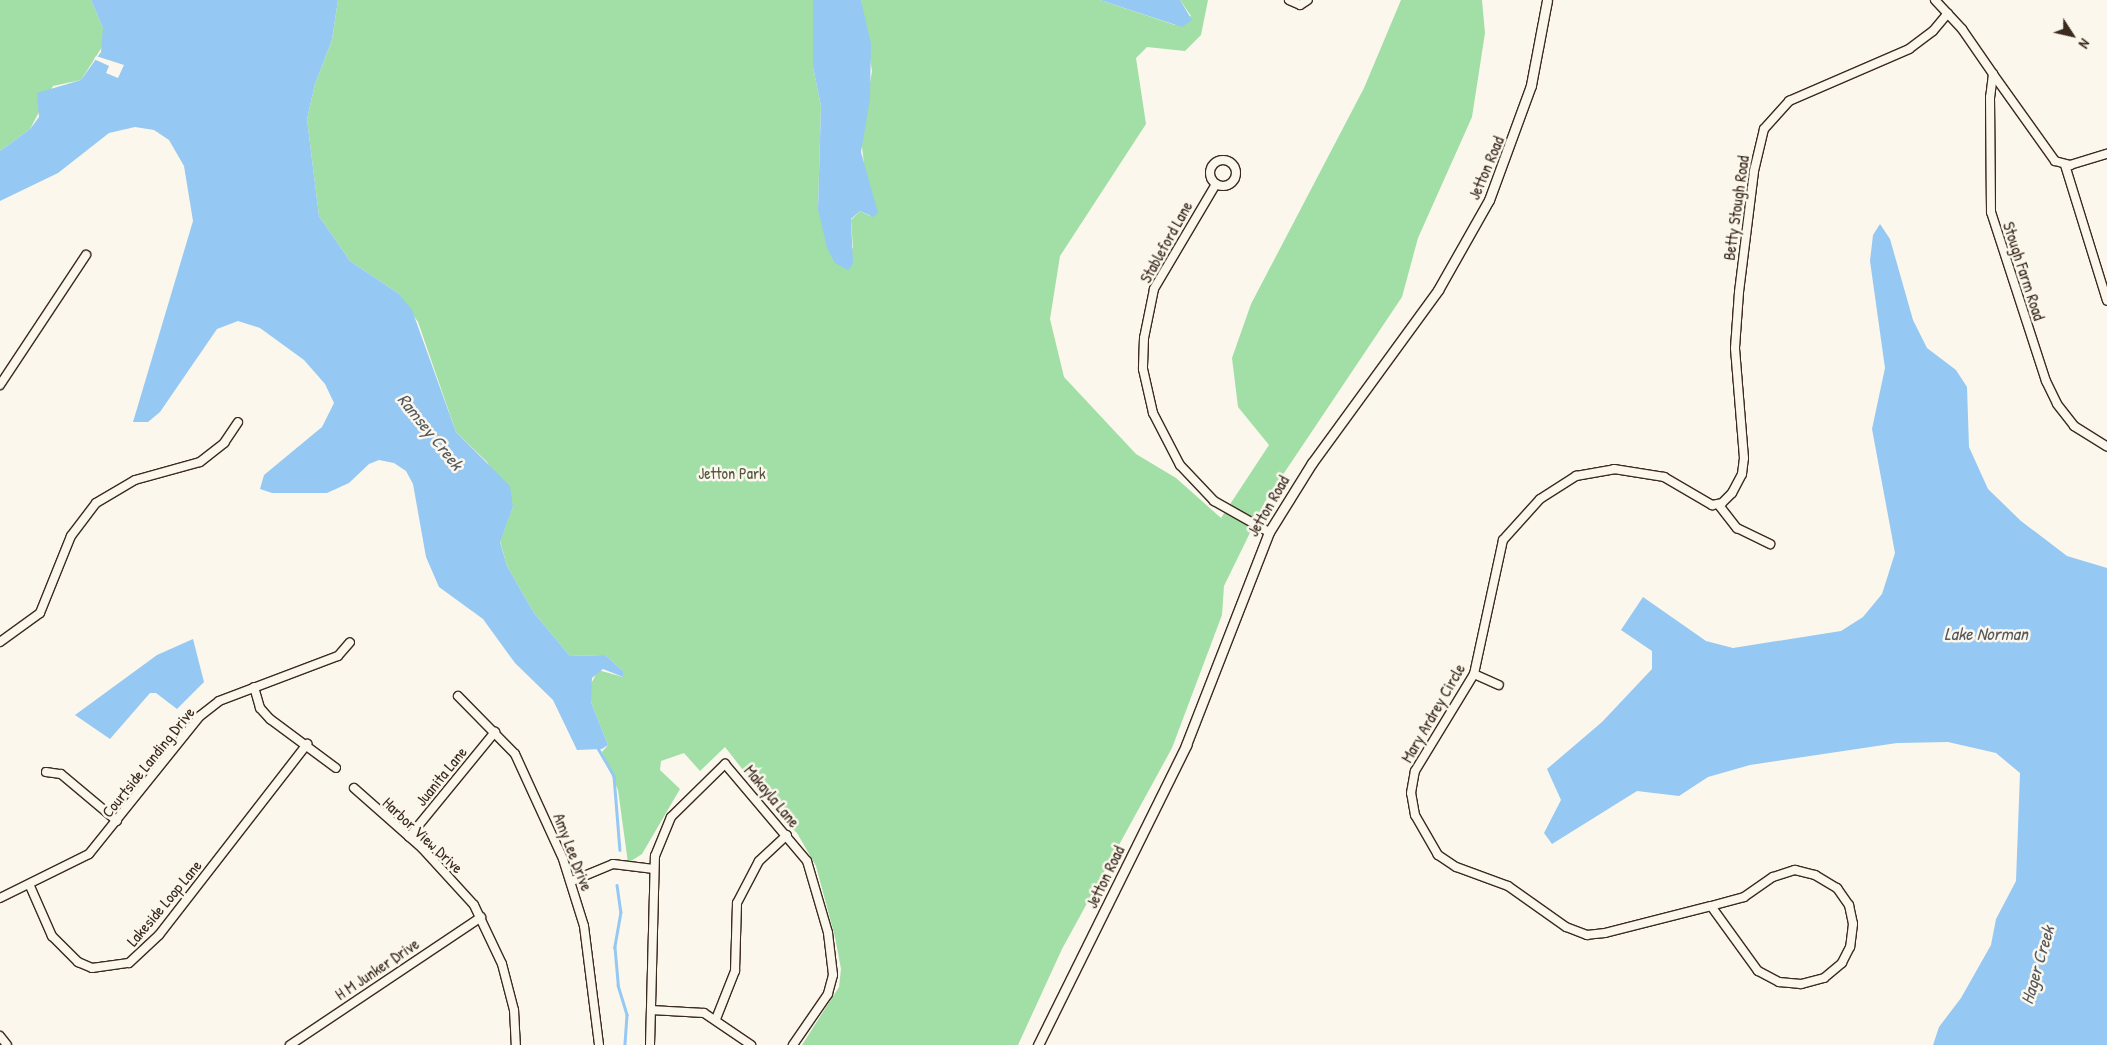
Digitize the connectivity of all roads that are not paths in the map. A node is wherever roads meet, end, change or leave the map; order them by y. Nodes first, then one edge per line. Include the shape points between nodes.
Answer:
1 (1290, 0) edge
2 (1308, 0) edge
3 (1547, 0) edge
4 (1935, 0) edge
5 (1948, 13) junction
6 (1993, 74) junction
7 (2107, 154) edge
8 (2065, 165) junction
9 (1216, 184) dead end
10 (86, 255) dead end
11 (2107, 300) edge
12 (0, 385) edge
13 (238, 422) dead end
14 (2107, 447) edge
15 (1718, 504) junction
16 (1269, 532) junction
17 (1770, 544) dead end
18 (0, 642) edge
19 (350, 642) dead end
20 (1474, 674) junction
21 (1499, 685) dead end
22 (254, 688) junction
23 (458, 696) dead end
24 (495, 732) junction
25 (308, 744) junction
26 (336, 768) dead end
27 (46, 772) dead end
28 (354, 788) dead end
29 (117, 821) junction
30 (787, 835) junction
31 (409, 838) junction
32 (652, 870) junction
33 (572, 880) junction
34 (30, 886) junction
35 (0, 898) edge
36 (1711, 906) junction
37 (481, 917) junction
38 (651, 1010) junction
39 (716, 1019) junction
40 (0, 1036) edge
41 (7, 1045) edge
42 (290, 1045) edge
43 (516, 1045) edge
44 (599, 1045) edge
45 (650, 1045) edge
46 (751, 1045) edge
47 (793, 1045) edge
48 (1038, 1045) edge

1 - 2 street via 1300,5
3 - 16 street, Jetton Road via 1538,56 1519,126 1477,224 1438,290 1312,463
4 - 5 street
5 - 6 street
5 - 15 street, Betty Stough Road via 1933,31 1909,49 1789,101 1764,129 1750,202 1736,317 1743,467 1732,492
6 - 8 street via 2050,156
6 - 14 street, Stough Farm Road via 1989,176 1998,240 2057,404 2074,426
7 - 8 street
8 - 11 street
9 - 16 street, Stableford Lane via 1154,289 1144,338 1143,369 1153,413 1184,470 1214,501
10 - 12 street
13 - 18 street via 224,443 200,462 135,480 96,503 71,536 40,613
15 - 17 street via 1737,528
15 - 20 street, Mary Ardrey Circle via 1707,502 1664,477 1625,470 1590,472 1552,488 1502,540
16 - 48 street, Jetton Road via 1186,745
19 - 22 street, Courtside Landing Drive via 338,656
20 - 21 street
20 - 36 street, Mary Ardrey Circle via 1423,752 1412,782 1415,814 1442,859 1508,886 1566,928 1587,935 1620,930
22 - 25 street via 260,708 270,719
22 - 29 street, Courtside Landing Drive via 219,701 200,716
23 - 24 street, Amy Lee Drive
24 - 31 street, Juanita Lane
24 - 33 street, Amy Lee Drive via 524,771
25 - 26 street
25 - 34 street, Lakeside Loop Lane via 159,935 129,963 102,968 78,962 52,936
27 - 29 street via 62,774
28 - 31 street, Harbor View Drive
29 - 34 street, Courtside Landing Drive via 89,854
30 - 32 street, Makayla Lane via 725,764 672,816
30 - 39 street via 759,861 737,903 735,971
30 - 47 street, Makayla Lane via 807,861 814,880 833,965 828,994
31 - 37 street, Harbor View Drive via 449,875
32 - 33 street via 613,864
32 - 38 street, Makayla Lane
33 - 44 street, Amy Lee Drive via 590,962
34 - 35 street, Courtside Landing Drive
36 - 36 street, Mary Ardrey Circle via 1747,959 1778,982 1801,984 1824,978 1842,963 1853,936 1851,912 1844,896 1827,881 1805,872 1780,873 1744,897
37 - 42 street, H M Junker Drive
37 - 43 street, Harbor View Drive via 508,986
38 - 39 street via 694,1011
38 - 45 street, Makayla Lane
39 - 46 street
40 - 41 street

